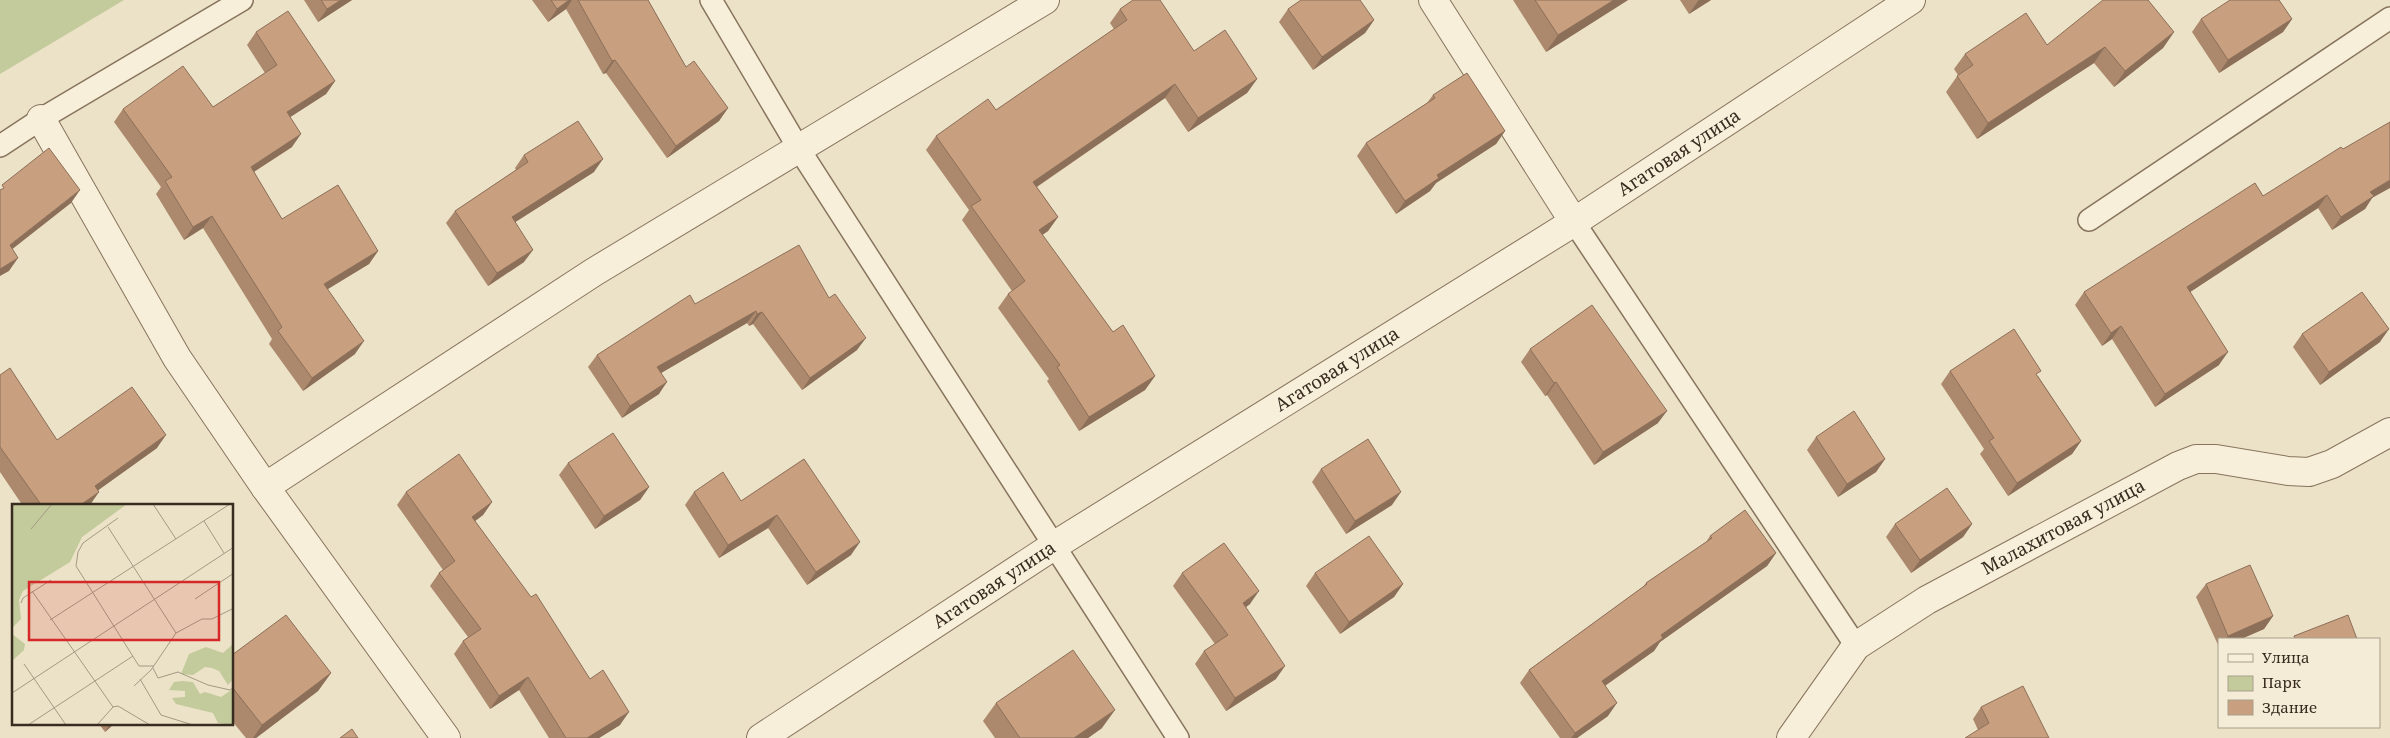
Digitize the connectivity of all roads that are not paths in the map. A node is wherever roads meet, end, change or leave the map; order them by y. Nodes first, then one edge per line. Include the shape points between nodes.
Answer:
1 (242, 0) edge
2 (711, 0) edge
3 (1045, 0) edge
4 (1432, 0) edge
5 (1911, 0) edge
6 (2390, 18) edge
7 (41, 119) junction
8 (0, 146) edge
9 (799, 149) junction
10 (2089, 220) dead end
11 (1574, 222) junction
12 (2390, 432) edge
13 (265, 487) junction
14 (1056, 545) junction
15 (1856, 646) junction
16 (446, 738) edge
17 (761, 738) edge
18 (1178, 738) edge
19 (1791, 738) edge

1 - 7 lane
2 - 9 lane
3 - 9 street
4 - 11 street
5 - 11 street, Агатовая улица
6 - 10 lane
7 - 8 lane
7 - 13 street via 177,358
9 - 13 street via 594,272
9 - 14 lane
11 - 14 street, Агатовая улица
11 - 15 lane
12 - 15 street, Малахитовая улица via 2332,464 2309,472 2216,459 2196,459 2178,466 1927,600
13 - 16 street
14 - 17 street, Агатовая улица
14 - 18 lane
15 - 19 street, Малахитовая улица

